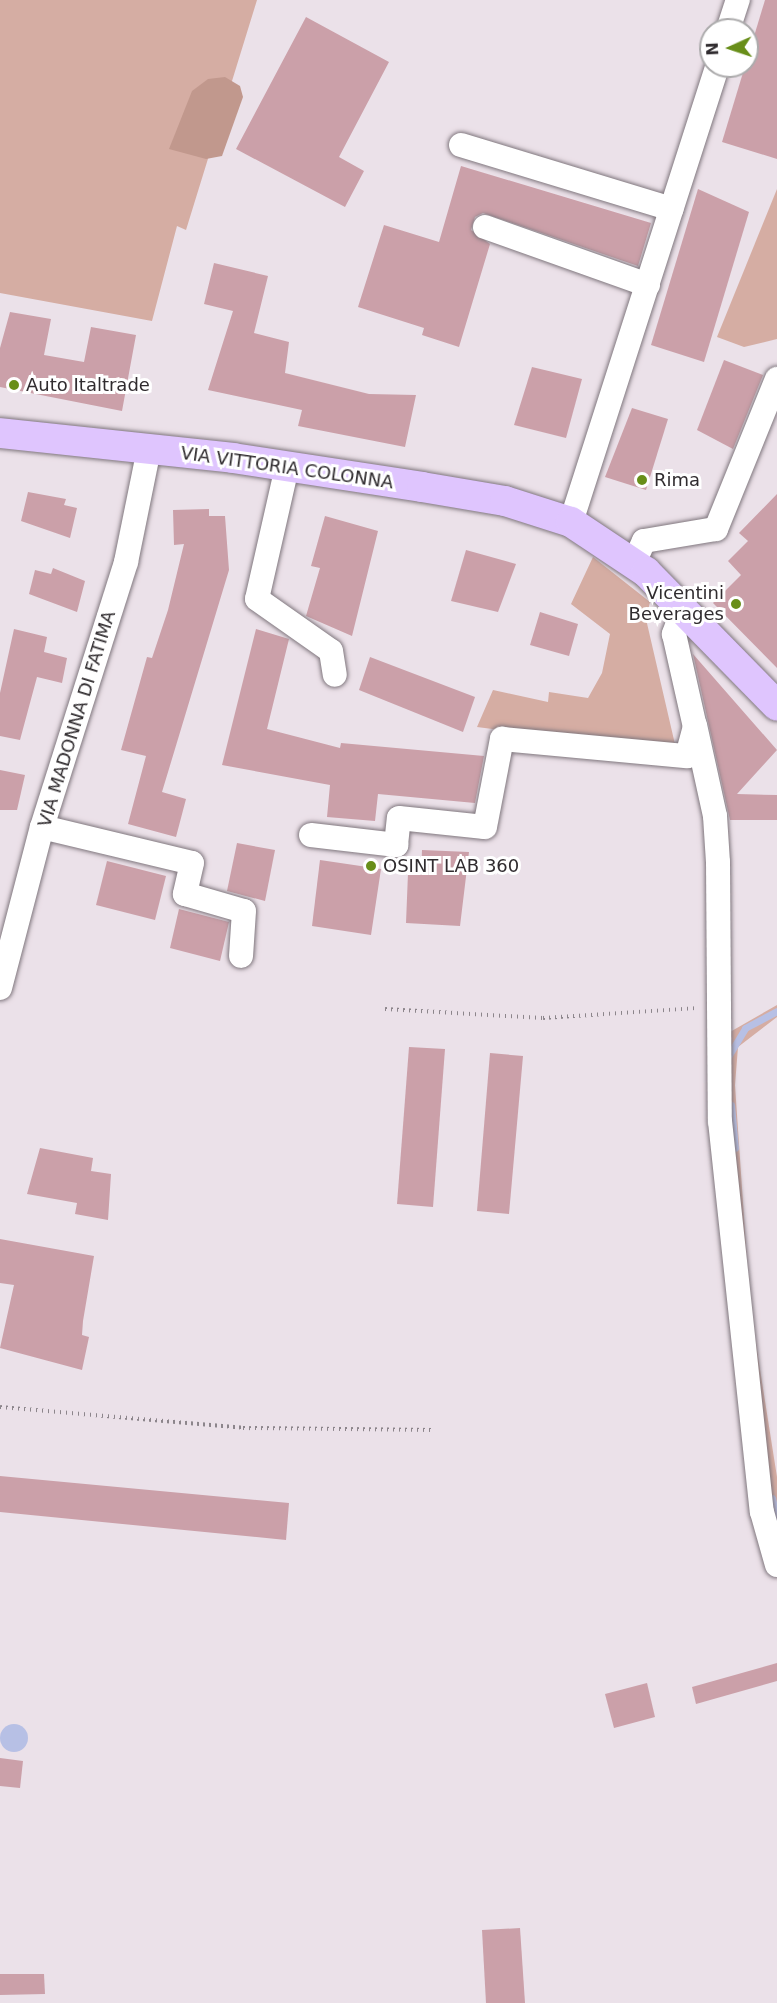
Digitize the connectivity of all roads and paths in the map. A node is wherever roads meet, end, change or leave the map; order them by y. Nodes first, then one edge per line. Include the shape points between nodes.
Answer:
1 (738, 0) edge
2 (732, 18) edge
3 (713, 78) edge
4 (461, 145) dead end
5 (671, 209) junction
6 (485, 227) dead end
7 (648, 285) junction
8 (777, 379) edge
9 (0, 433) edge
10 (149, 449) junction
11 (287, 467) junction
12 (571, 522) junction
13 (634, 563) junction
14 (683, 609) junction
15 (335, 675) dead end
16 (777, 706) edge
17 (695, 726) junction
18 (42, 827) junction
19 (311, 835) dead end
20 (241, 956) dead end
21 (0, 988) edge
22 (718, 1004) junction
23 (385, 1009) dead end
24 (0, 1407) edge
25 (435, 1430) dead end
26 (777, 1565) edge

1 - 2 street
3 - 5 street
4 - 5 street
5 - 7 street
6 - 7 street
7 - 12 street
8 - 13 street via 716,529 644,541
9 - 10 main road, VIA VITTORIA COLONNA
10 - 11 main road, VIA VITTORIA COLONNA
10 - 18 street, VIA MADONNA DI FATIMA via 126,562
11 - 12 main road, VIA VITTORIA COLONNA via 505,501
11 - 15 street via 257,599 331,651
12 - 13 main road, VIA VITTORIA COLONNA
13 - 14 main road, VIA VITTORIA COLONNA
14 - 16 main road, VIA VITTORIA COLONNA
14 - 17 street via 674,634
17 - 19 street via 687,756 502,739 485,827 399,818 396,846
17 - 22 street via 715,816
18 - 20 street via 77,840 192,863 185,894 244,911
18 - 21 street, VIA MADONNA DI FATIMA
22 - 23 path via 543,1018
22 - 26 street via 720,1121 739,1314 762,1512
24 - 25 path via 243,1428

